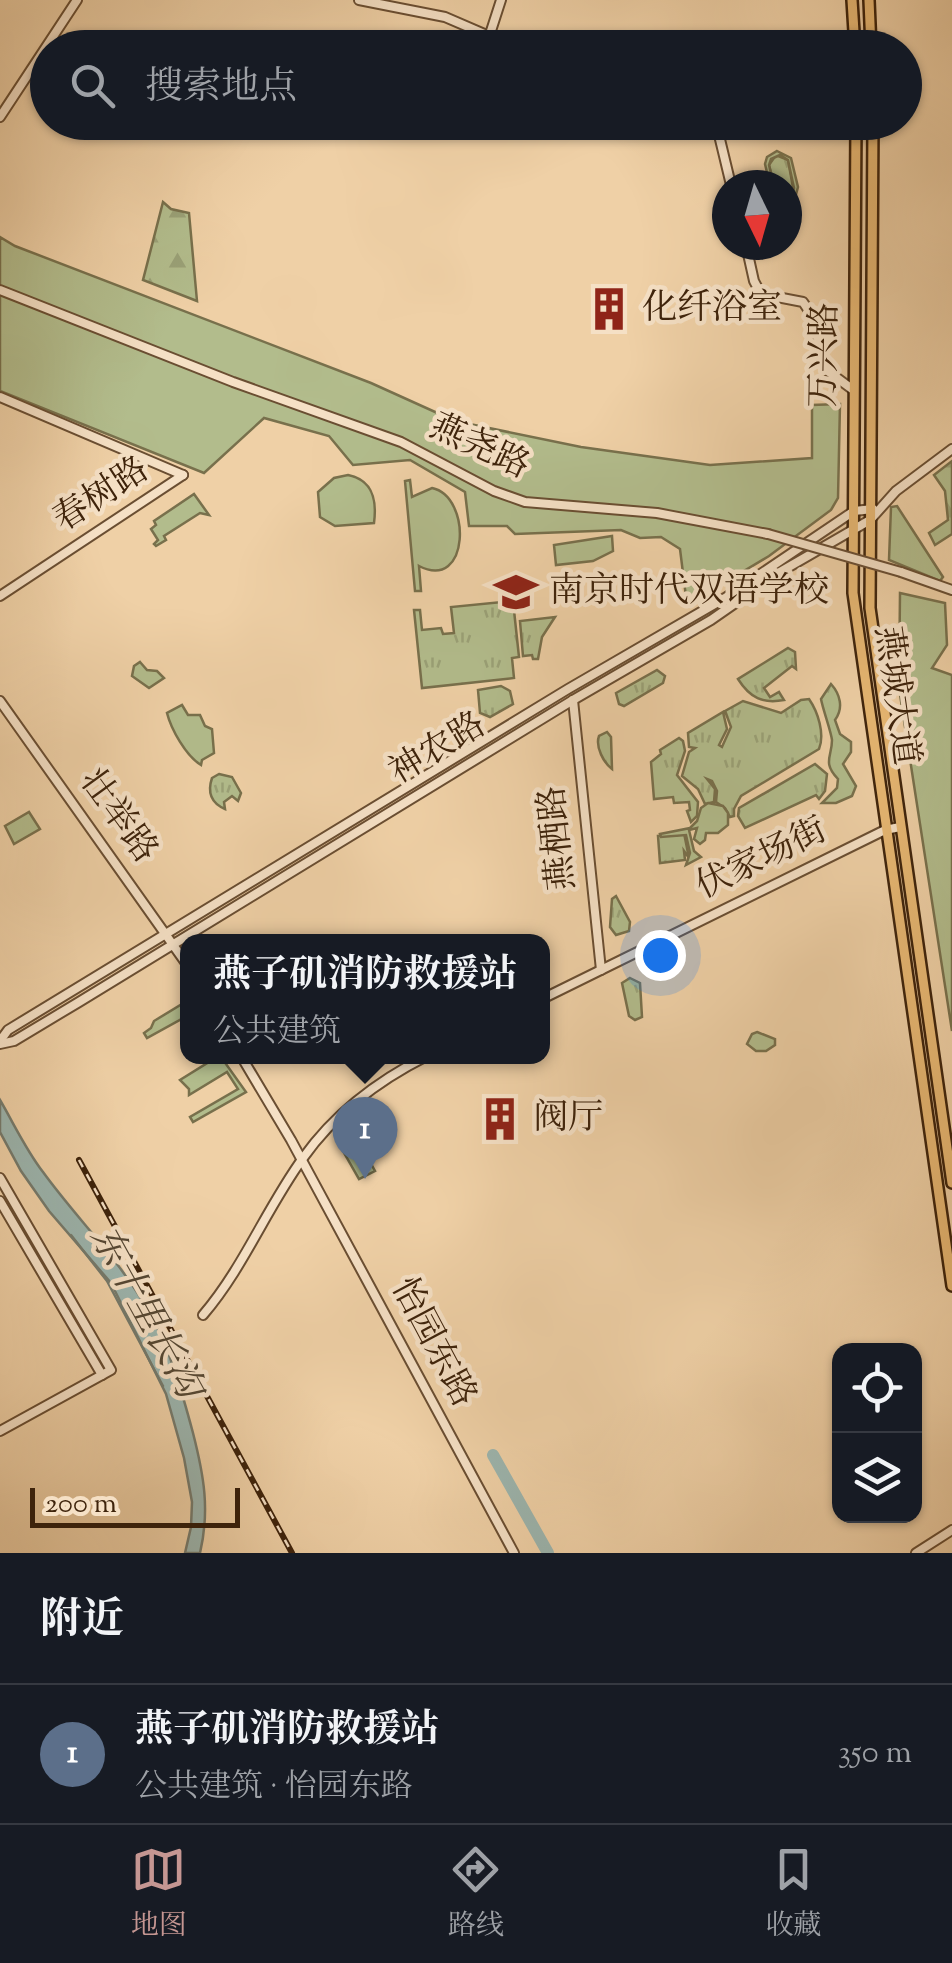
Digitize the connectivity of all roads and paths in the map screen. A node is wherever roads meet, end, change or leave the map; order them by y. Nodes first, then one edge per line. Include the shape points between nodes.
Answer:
1 (77, 0) edge
2 (359, 0) edge
3 (501, 0) edge
4 (852, 0) edge
5 (869, 0) edge
6 (57, 30) edge
7 (479, 30) edge
8 (491, 30) edge
9 (854, 30) edge
10 (871, 30) edge
11 (30, 71) edge
12 (0, 117) edge
13 (720, 140) edge
14 (856, 140) edge
15 (873, 140) edge
16 (728, 170) edge
17 (749, 260) edge
18 (0, 290) edge
19 (852, 389) junction
20 (0, 398) edge
21 (952, 449) edge
22 (854, 511) junction
23 (870, 515) junction
24 (853, 529) junction
25 (952, 590) edge
26 (0, 596) edge
27 (572, 700) junction
28 (0, 701) edge
29 (900, 827) junction
30 (886, 830) junction
31 (189, 934) edge
32 (167, 935) junction
33 (180, 940) edge
34 (173, 944) junction
35 (180, 954) edge
36 (601, 970) junction
37 (550, 995) edge
38 (0, 1042) edge
39 (247, 1064) edge
40 (412, 1064) edge
41 (301, 1160) junction
42 (951, 1165) edge
43 (0, 1178) edge
44 (952, 1183) edge
45 (0, 1201) edge
46 (952, 1286) edge
47 (203, 1314) dead end
48 (102, 1375) junction
49 (0, 1431) edge
50 (952, 1530) edge
51 (514, 1553) edge
52 (916, 1553) edge

1 - 6 street
2 - 7 street
3 - 8 street
4 - 9 main road
5 - 10 main road
11 - 12 street
13 - 16 street
14 - 19 main road, 万兴路
15 - 23 main road, 万兴路
17 - 19 street via 761,294 803,302 826,369
18 - 25 street, 燕尧路, bridge via 402,442 525,502 658,513 768,534
19 - 22 main road, 万兴路
20 - 26 street, 春树路 via 184,475
21 - 23 street, 神农路
22 - 23 street
22 - 24 main road, 万兴路
22 - 32 street, 神农路 via 725,598
23 - 24 street, 神农路
23 - 29 main road, 燕城大道 via 870,608
24 - 27 street, 神农路
24 - 30 main road, 燕城大道 via 855,610
27 - 31 street, 神农路
27 - 36 street, 燕栖路
28 - 32 street, 壮举路
29 - 30 street, 伏家场街
29 - 42 main road, 燕城大道
30 - 36 street, 伏家场街
30 - 46 main road, 燕城大道
32 - 34 street, 壮举路
32 - 38 street, 神农路 via 8,1030
33 - 34 street, 神农路
34 - 35 street, 壮举路
34 - 38 street, 神农路 via 14,1040
36 - 37 street, 伏家场街
39 - 41 street
40 - 41 street via 366,1091
41 - 47 street via 226,1288
41 - 51 street, 怡园东路
42 - 44 main road, 燕城大道
43 - 48 street via 111,1370
45 - 48 street
48 - 49 street
50 - 52 street

